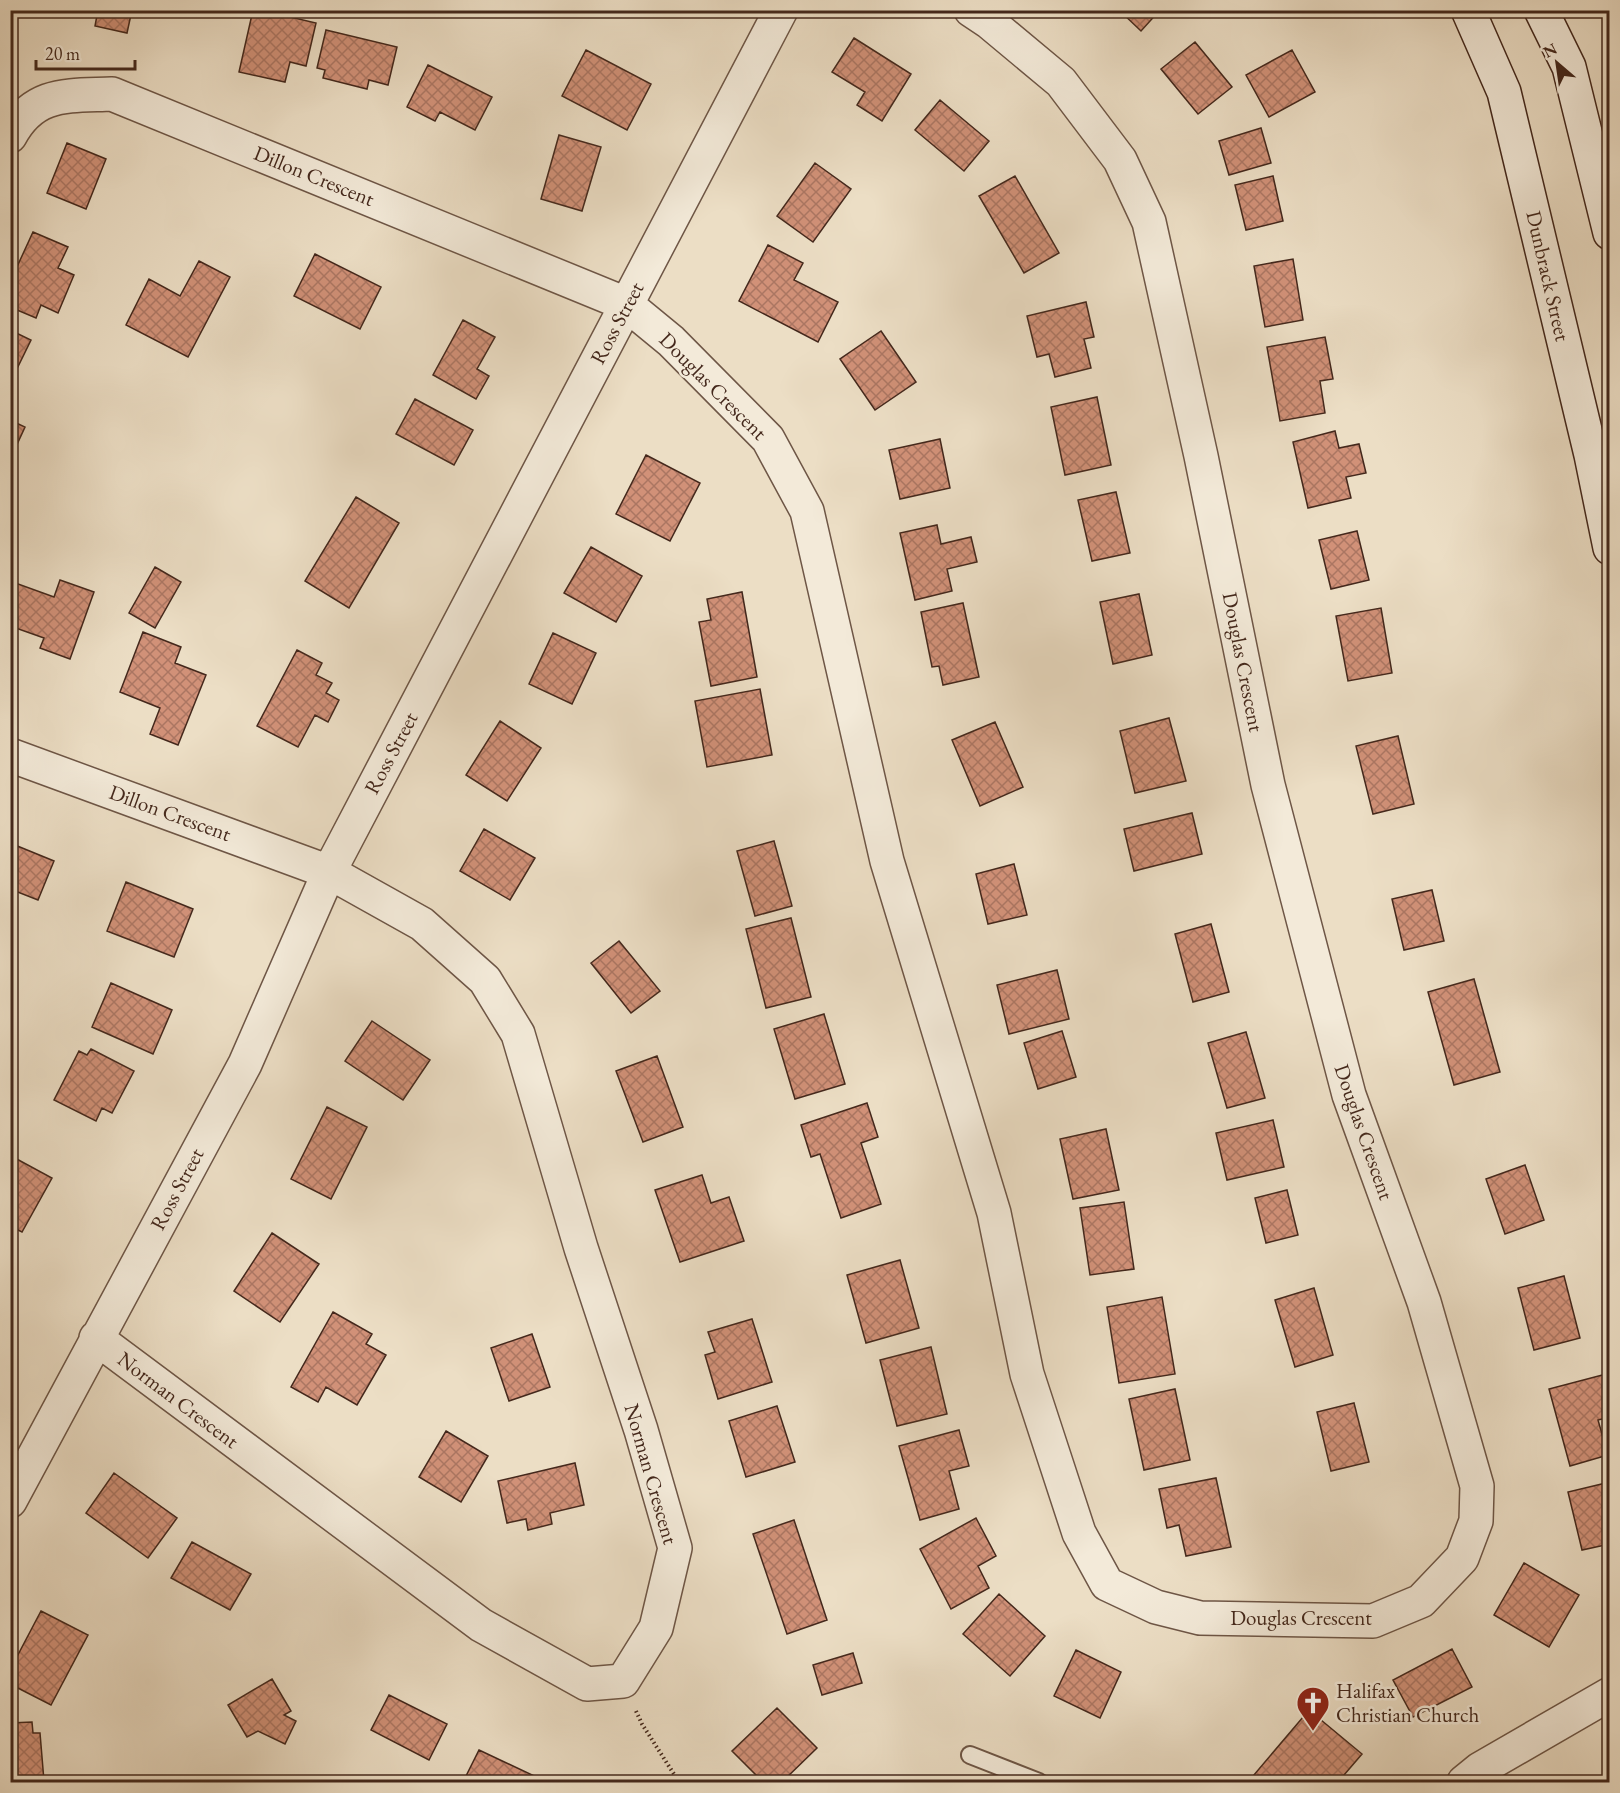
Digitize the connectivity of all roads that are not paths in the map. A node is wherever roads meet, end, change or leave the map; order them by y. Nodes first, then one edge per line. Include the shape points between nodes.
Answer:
1 (781, 10) edge
2 (971, 10) edge
3 (1468, 10) edge
4 (1540, 10) edge
5 (10, 136) edge
6 (1610, 233) edge
7 (627, 304) junction
8 (1610, 548) edge
9 (10, 755) edge
10 (329, 872) junction
11 (96, 1338) junction
12 (10, 1501) edge
13 (1610, 1694) edge
14 (970, 1755) dead end
15 (1039, 1782) edge
16 (1464, 1782) edge

1 - 7 street, Ross Street
2 - 7 street, Douglas Crescent via 1061,82 1120,160 1149,222 1268,785 1349,1095 1424,1302 1477,1486 1476,1521 1462,1558 1421,1600 1373,1621 1200,1618 1156,1607 1107,1584 1079,1533 1027,1374 994,1213 886,861 807,511 768,439 671,341
3 - 8 street, Dunbrack Street via 1504,92
4 - 6 street via 1569,67
5 - 7 street, Dillon Crescent via 36,105 64,96 112,94
7 - 10 street, Ross Street
9 - 10 street, Dillon Crescent
10 - 11 street, Ross Street via 245,1064
10 - 11 street, Norman Crescent via 422,924 485,980 518,1034 675,1548 657,1628 623,1681 587,1684 481,1625
11 - 12 street, Ross Street
13 - 16 street
14 - 15 lane

